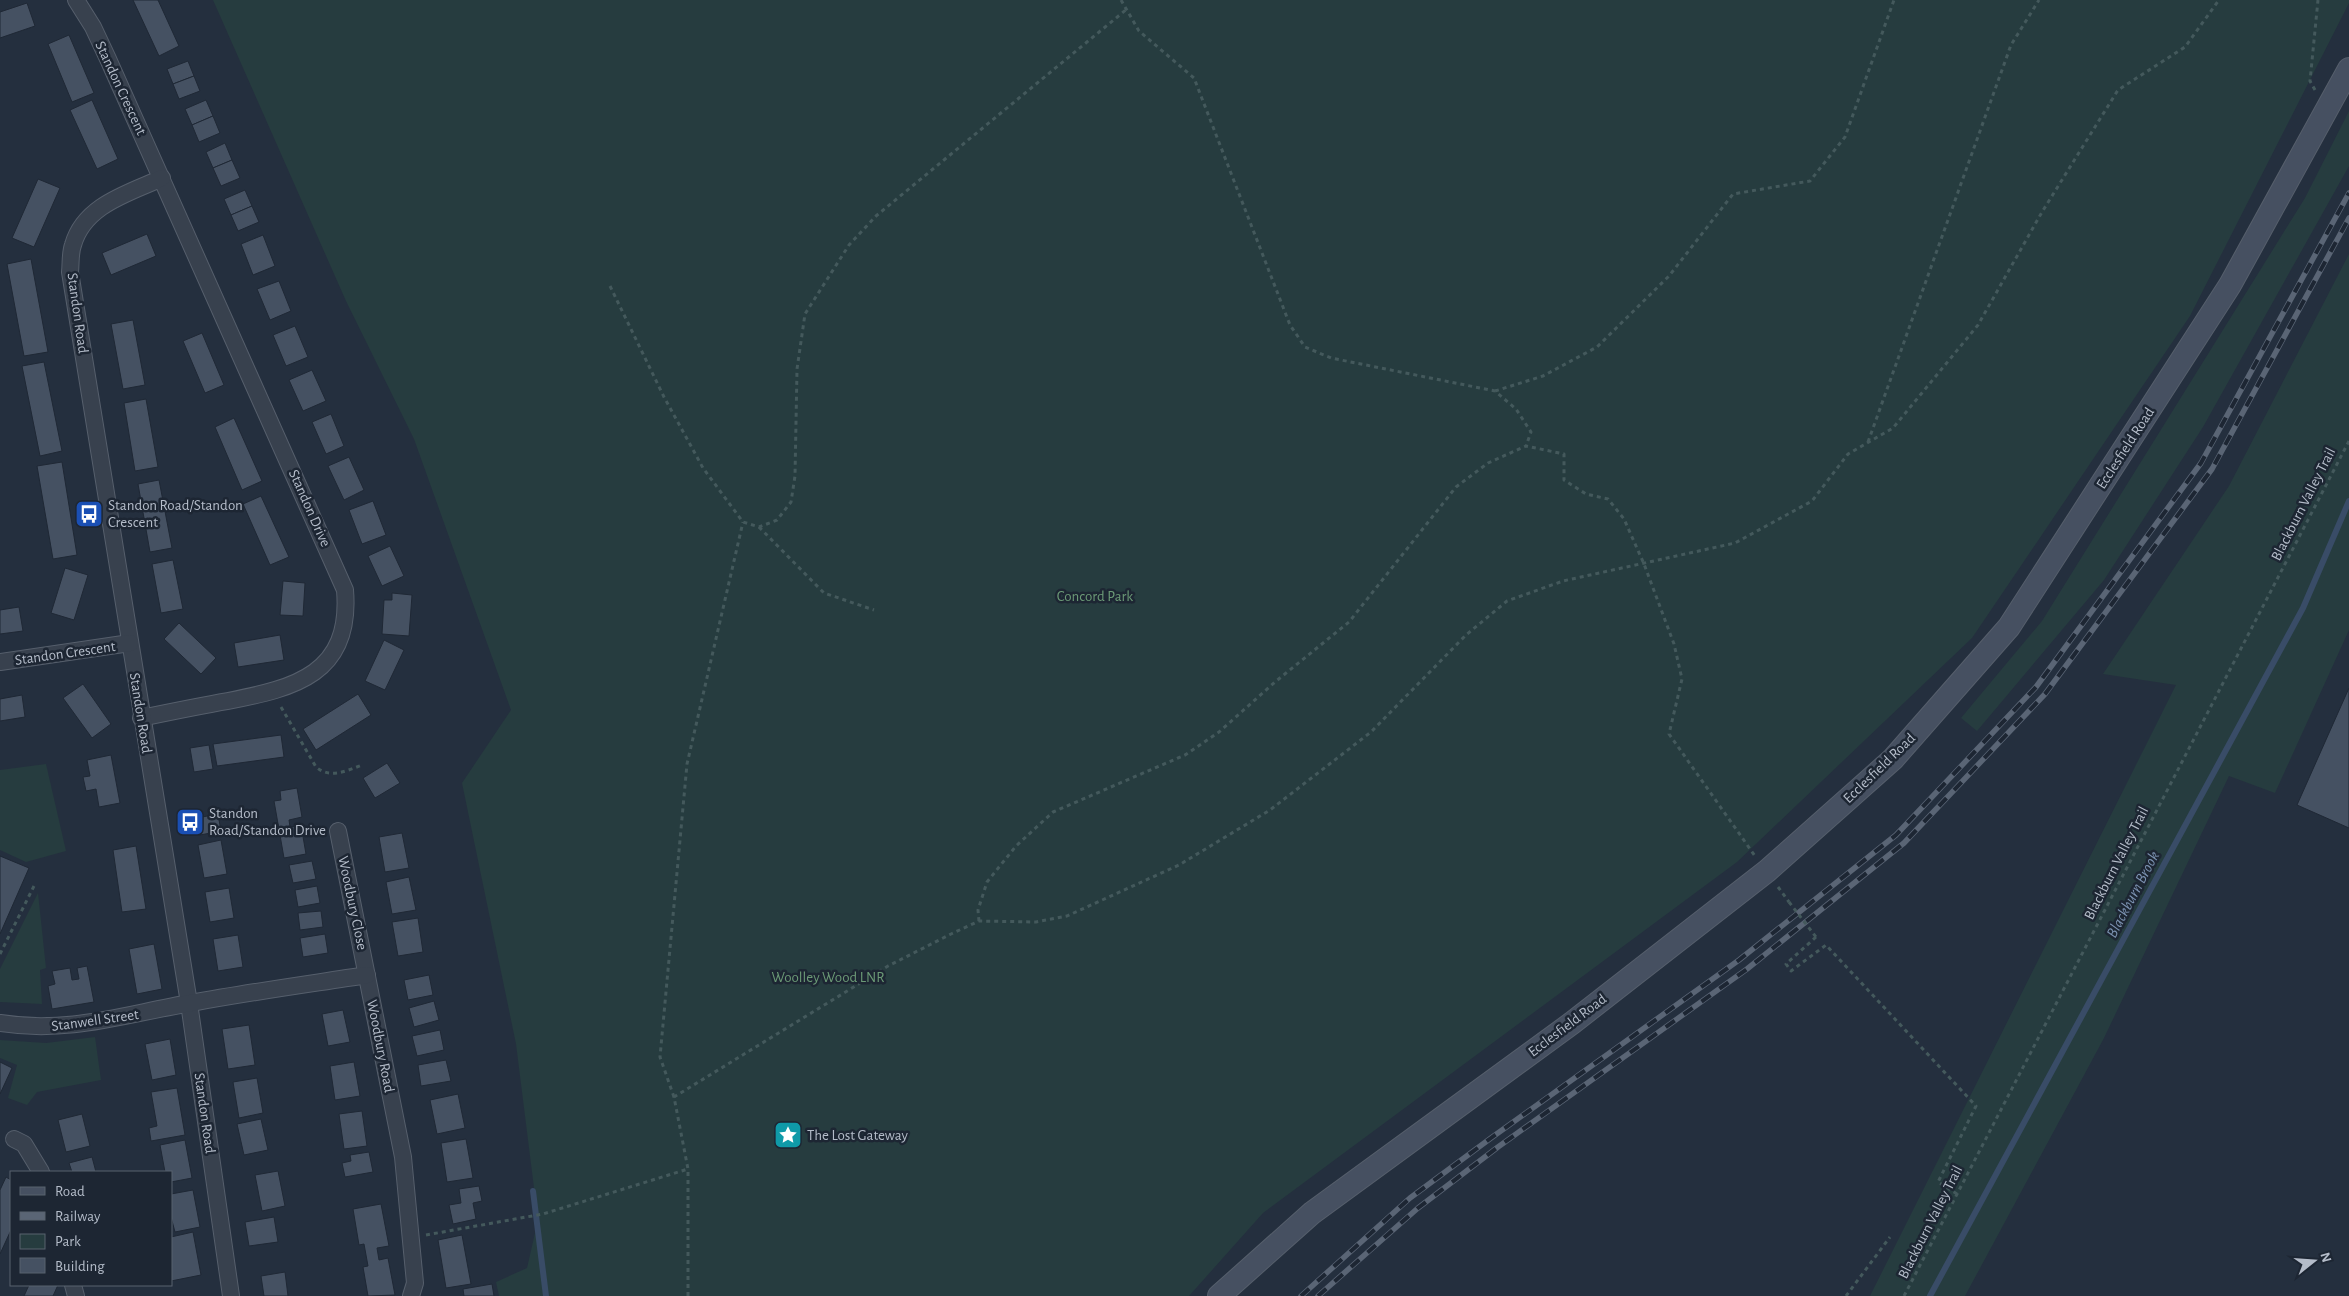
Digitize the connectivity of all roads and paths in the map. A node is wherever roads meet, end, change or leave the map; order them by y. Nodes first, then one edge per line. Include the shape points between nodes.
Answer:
1 (76, 0) edge
2 (1121, 0) edge
3 (1894, 0) edge
4 (2039, 0) edge
5 (2219, 0) edge
6 (2318, 0) edge
7 (1126, 9) junction
8 (2349, 69) edge
9 (2327, 111) junction
10 (162, 178) junction
11 (610, 286) dead end
12 (1495, 391) junction
13 (2349, 441) edge
14 (1868, 442) junction
15 (1526, 446) junction
16 (743, 522) junction
17 (758, 527) junction
18 (1644, 564) junction
19 (874, 610) dead end
20 (130, 644) junction
21 (0, 662) edge
22 (272, 691) junction
23 (141, 718) junction
24 (362, 765) dead end
25 (338, 831) dead end
26 (1767, 871) junction
27 (34, 886) dead end
28 (1790, 902) dead end
29 (979, 921) junction
30 (0, 954) edge
31 (367, 975) junction
32 (189, 1003) junction
33 (0, 1024) edge
34 (674, 1097) junction
35 (14, 1139) dead end
36 (688, 1169) junction
37 (41, 1171) edge
38 (1957, 1194) junction
39 (1890, 1236) dead end
40 (411, 1238) junction
41 (231, 1296) edge
42 (411, 1296) edge
43 (688, 1296) edge
44 (1219, 1296) edge
45 (1846, 1296) edge
46 (1904, 1296) edge

1 - 10 street, Standon Crescent via 105,51
2 - 7 path
3 - 12 path via 1845,137 1810,181 1733,194 1669,276 1597,347 1543,376
4 - 14 path via 2011,45
5 - 14 path via 2185,47 2118,90 2042,212 1978,325 1893,428
6 - 9 path via 2310,81
7 - 12 path via 1139,31 1194,78 1290,325 1305,348 1331,358
7 - 17 path via 876,216 849,245 805,314 797,369 795,476 791,502 777,520
8 - 9 main road, Ecclesfield Road
9 - 26 main road, Ecclesfield Road via 2230,285 2009,627 1893,759
10 - 20 street, Standon Road via 105,204 89,216 72,246 70,272
10 - 22 street, Standon Drive via 345,590 344,624 328,658 317,672
11 - 16 path via 699,460
12 - 15 path via 1516,409 1531,432
13 - 38 path, Blackburn Valley Trail
14 - 18 path via 1848,454 1812,500 1735,543
15 - 18 path via 1564,454 1564,480 1586,494 1608,499 1624,519
15 - 29 path via 1488,464 1456,487 1349,622 1219,732 1185,755 1053,812 1016,846 987,882 978,910
16 - 17 path
16 - 34 path via 687,764 660,1057
17 - 19 path via 824,593
18 - 26 path via 1674,644 1682,679 1669,734
18 - 29 path via 1563,581 1507,601 1466,635 1371,732 1270,810 1179,865 1066,916 1036,922
20 - 21 street, Standon Crescent
20 - 23 street, Standon Road
22 - 23 street, Standon Drive
22 - 24 path via 316,767 323,773 338,773
23 - 32 street, Standon Road
25 - 31 street, Woodbury Close
26 - 44 main road, Ecclesfield Road via 1572,1023 1312,1213
27 - 30 path
28 - 38 path, bridge via 1816,938 1786,964 1791,970 1826,945 1976,1106 1938,1182
29 - 34 path via 888,966
31 - 32 street
31 - 40 street, Woodbury Road via 403,1157
32 - 33 street, Stanwell Street via 70,1026
32 - 41 street, Standon Road
34 - 36 path
35 - 37 street via 24,1144
36 - 40 path via 543,1214
36 - 43 path
38 - 46 path, Blackburn Valley Trail
39 - 45 path
40 - 42 street, Woodbury Road via 414,1283

